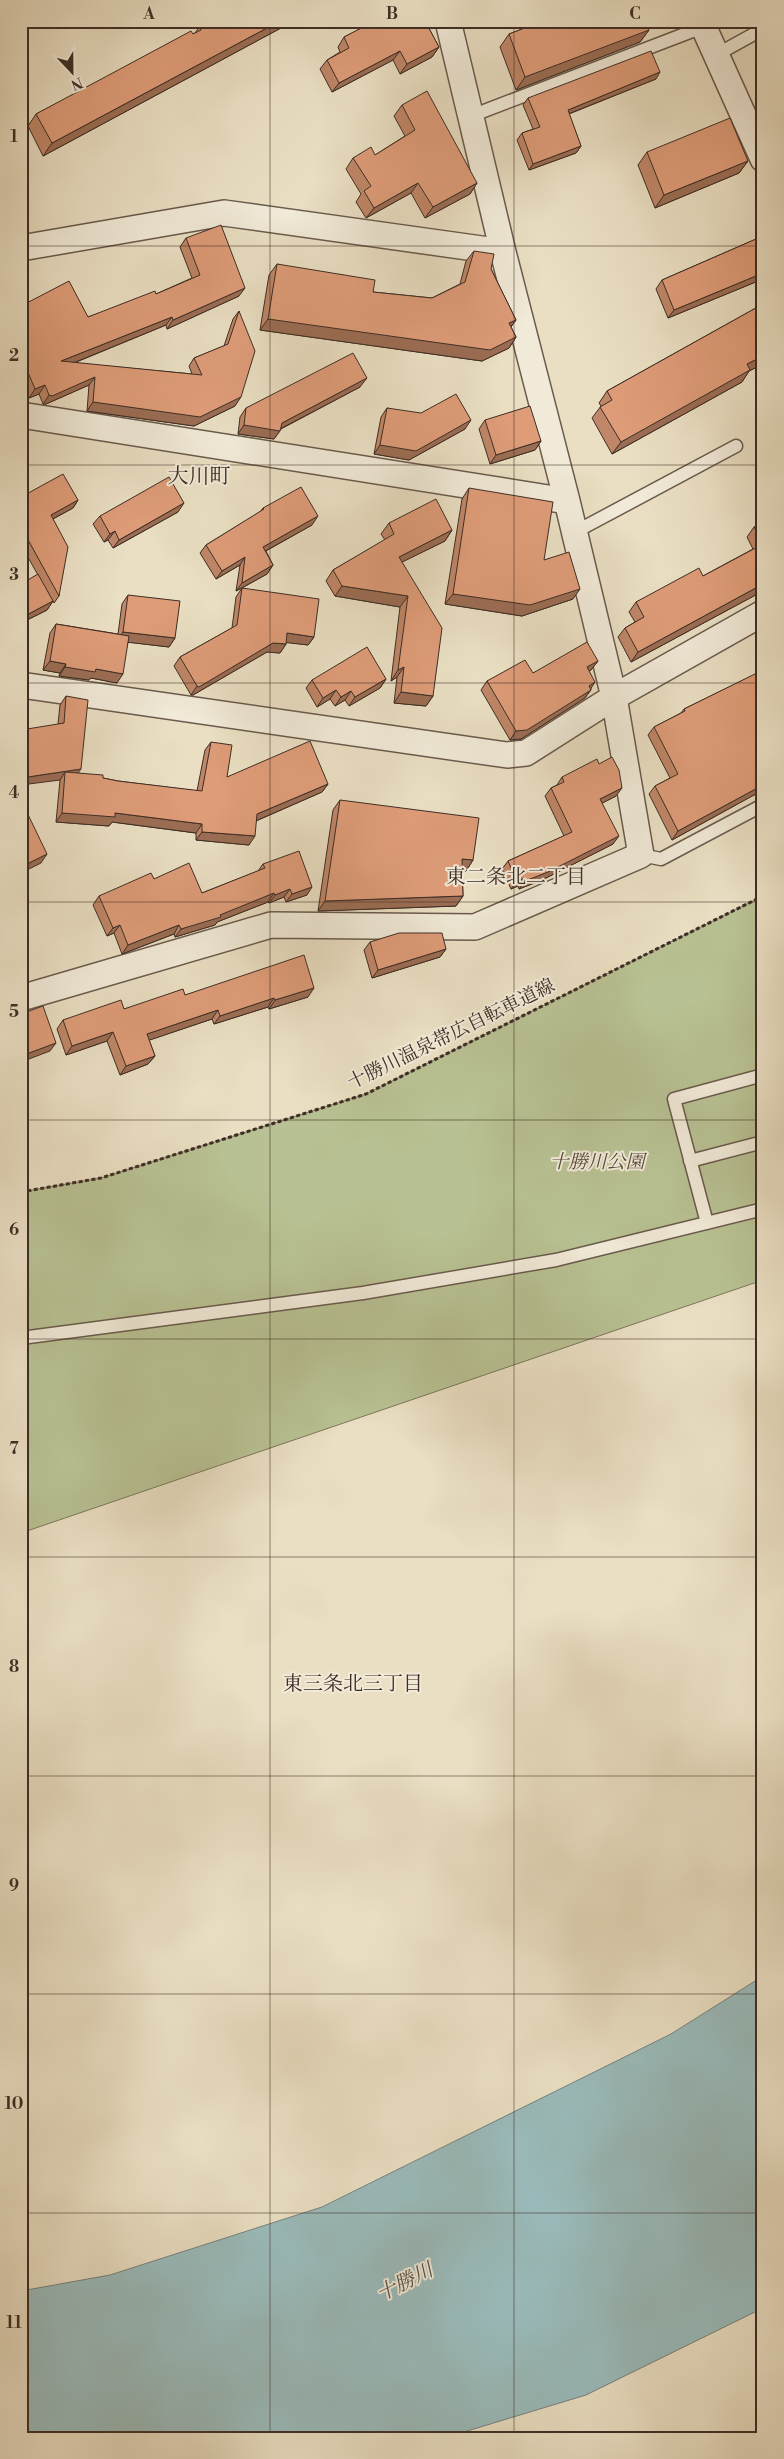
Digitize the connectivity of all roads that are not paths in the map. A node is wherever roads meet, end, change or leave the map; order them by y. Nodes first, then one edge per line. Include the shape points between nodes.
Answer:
1 (448, 21) edge
2 (702, 24) edge
3 (763, 29) edge
4 (716, 55) junction
5 (471, 116) junction
6 (763, 159) edge
7 (21, 248) edge
8 (503, 252) junction
9 (21, 416) edge
10 (736, 446) dead end
11 (567, 500) junction
12 (575, 532) junction
13 (763, 613) edge
14 (21, 685) edge
15 (614, 697) junction
16 (763, 806) edge
17 (641, 855) junction
18 (21, 998) edge
19 (763, 1075) edge
20 (763, 1142) edge
21 (690, 1161) junction
22 (763, 1209) edge
23 (707, 1222) junction
24 (21, 1338) edge

1 - 5 street
2 - 4 street
2 - 5 lane
3 - 4 lane
4 - 6 street
5 - 8 street
7 - 8 street via 224,213
8 - 11 street
9 - 11 street
10 - 12 lane
11 - 12 street
12 - 15 street
13 - 15 street
14 - 15 street via 507,755 526,753
15 - 17 street
16 - 17 lane via 661,859
17 - 18 street via 474,927 271,925
19 - 21 lane via 674,1099
20 - 21 lane
21 - 23 lane
22 - 23 lane
23 - 24 lane via 556,1260 363,1293

